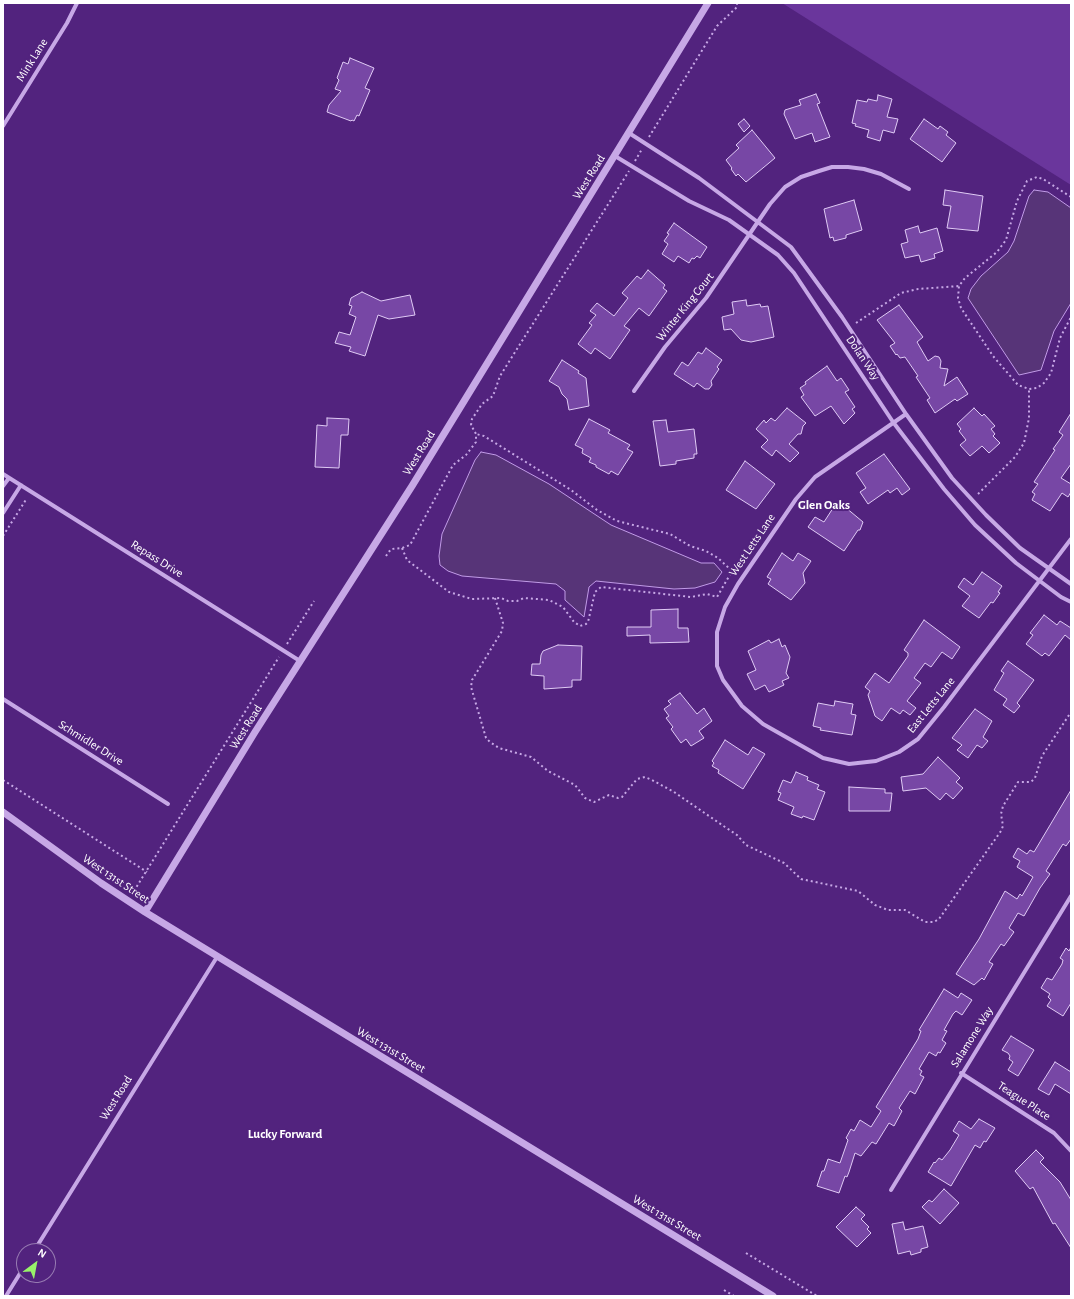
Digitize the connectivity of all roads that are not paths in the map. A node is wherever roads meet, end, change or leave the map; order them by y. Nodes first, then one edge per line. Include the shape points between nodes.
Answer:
1 (77, 3) edge
2 (708, 3) edge
3 (3, 126) edge
4 (629, 133) junction
5 (615, 156) junction
6 (909, 189) dead end
7 (758, 222) junction
8 (749, 235) junction
9 (634, 391) dead end
10 (906, 414) junction
11 (893, 422) junction
12 (3, 474) edge
13 (9, 478) junction
14 (20, 485) junction
15 (3, 486) edge
16 (3, 513) edge
17 (1071, 539) edge
18 (1048, 568) junction
19 (1039, 580) junction
20 (1071, 584) edge
21 (1071, 602) edge
22 (300, 661) junction
23 (3, 699) edge
24 (763, 724) joint
25 (168, 804) dead end
26 (3, 812) edge
27 (1071, 896) edge
28 (145, 912) junction
29 (217, 957) junction
30 (961, 1074) junction
31 (1071, 1151) edge
32 (891, 1190) dead end
33 (39, 1243) edge
34 (16, 1280) edge
35 (6, 1296) edge
36 (773, 1296) edge

1 - 3 street, Mink Lane
2 - 4 street, West Road
4 - 5 street, West Road
4 - 7 street, Dolan Way via 699,178
5 - 8 street, Dolan Way via 689,201 729,220
5 - 22 street, West Road via 416,479
6 - 7 street, Winter King Court via 881,174 864,169 832,167 801,177 786,187
7 - 8 street, Winter King Court
7 - 10 street, Dolan Way via 791,247 842,317
8 - 9 street, Winter King Court via 706,298 665,347
8 - 11 street, Dolan Way via 778,255 794,273
10 - 11 street, West Letts Lane
10 - 18 street, Dolan Way via 952,478 986,515 1020,548
11 - 19 street, Dolan Way via 975,525 1016,563
11 - 24 street, West Letts Lane via 815,477 796,498 725,606 717,632 717,666 723,680 742,706
12 - 13 street, Repass Drive
13 - 14 street, Repass Drive
13 - 15 street
14 - 16 street
14 - 22 street, Repass Drive
17 - 18 street, East Letts Lane
18 - 19 street, East Letts Lane
18 - 20 street, Dolan Way
19 - 21 street, Dolan Way
19 - 24 street, East Letts Lane via 918,739 899,752 876,762 849,764 823,758
22 - 28 street, West Road
23 - 25 street, Schmidler Drive
26 - 28 street, West 131st Street
27 - 30 street, Salamone Way
28 - 29 street, West 131st Street
29 - 33 street, West Road
29 - 36 street, West 131st Street
30 - 31 street, Teague Place via 1054,1133
30 - 32 street, Salamone Way
34 - 35 street

